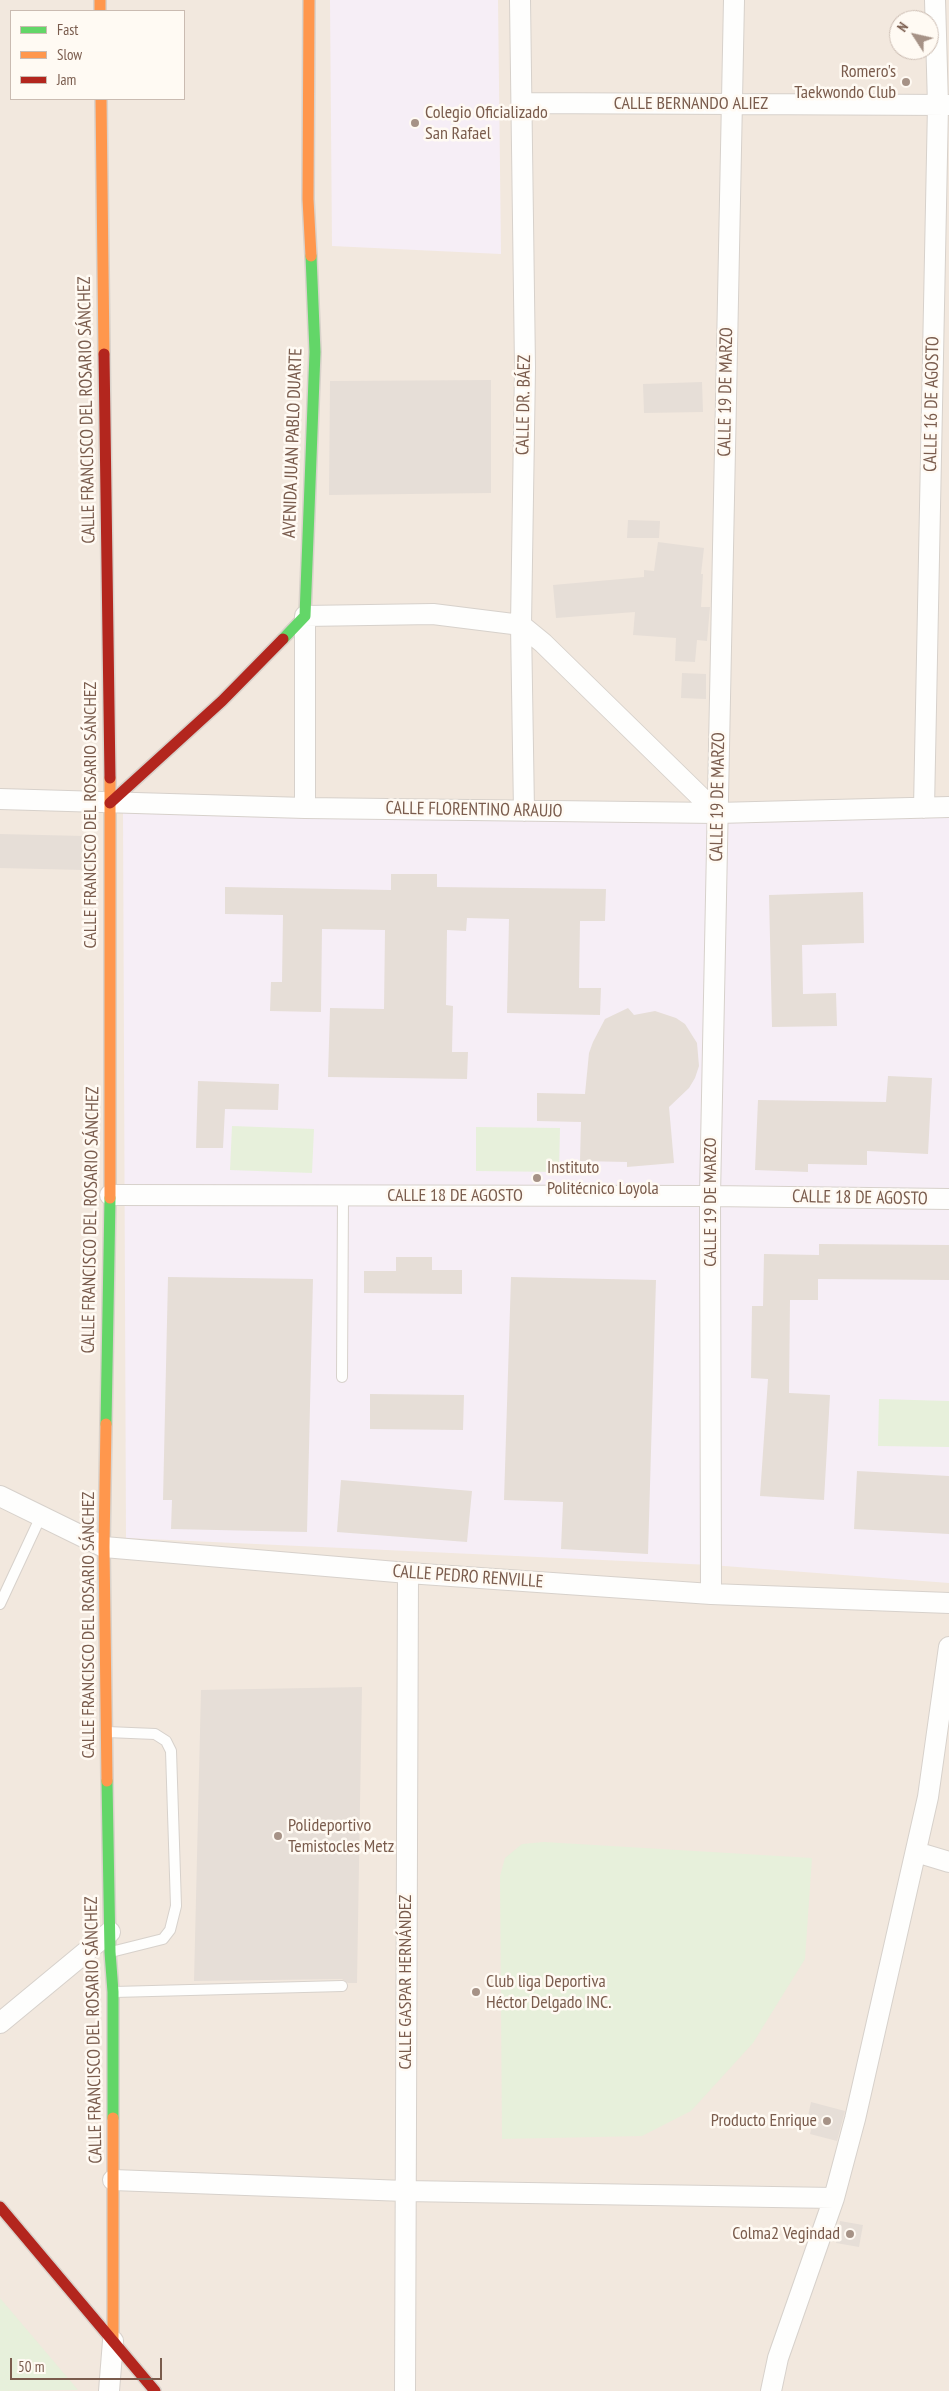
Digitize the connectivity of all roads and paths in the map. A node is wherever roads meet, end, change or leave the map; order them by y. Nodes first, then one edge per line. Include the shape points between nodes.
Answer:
1 (309, 0) edge
2 (520, 0) edge
3 (734, 0) edge
4 (935, 0) edge
5 (101, 100) edge
6 (522, 103) junction
7 (732, 105) junction
8 (943, 105) edge
9 (305, 616) junction
10 (521, 625) junction
11 (0, 799) edge
12 (110, 803) junction
13 (949, 807) edge
14 (306, 808) junction
15 (924, 808) junction
16 (524, 811) junction
17 (717, 813) junction
18 (110, 1195) junction
19 (344, 1196) junction
20 (710, 1196) junction
21 (949, 1199) edge
22 (342, 1377) dead end
23 (0, 1496) edge
24 (41, 1516) junction
25 (104, 1547) junction
26 (408, 1573) junction
27 (711, 1594) junction
28 (1, 1597) edge
29 (949, 1603) edge
30 (949, 1647) edge
31 (106, 1732) junction
32 (916, 1852) junction
33 (949, 1862) edge
34 (110, 1932) junction
35 (110, 1952) junction
36 (342, 1986) dead end
37 (113, 1992) junction
38 (0, 2023) edge
39 (114, 2180) junction
40 (405, 2191) junction
41 (834, 2198) junction
42 (0, 2207) edge
43 (113, 2341) junction
44 (108, 2391) edge
45 (155, 2391) edge
46 (405, 2391) edge
47 (771, 2391) edge

1 - 9 street, AVENIDA JUAN PABLO DUARTE via 308,199 314,352
2 - 6 street, CALLE DR. BÁEZ
3 - 7 street, CALLE 19 DE MARZO
4 - 8 street, CALLE 16 DE AGOSTO
5 - 12 street, CALLE FRANCISCO DEL ROSARIO SÁNCHEZ
6 - 7 street, CALLE BERNANDO ALIEZ
6 - 10 street, CALLE DR. BÁEZ via 525,366
7 - 8 street, CALLE BERNANDO ALIEZ
7 - 17 street, CALLE 19 DE MARZO
8 - 15 street, CALLE 16 DE AGOSTO
9 - 10 street via 432,614
9 - 12 street via 222,701
9 - 14 street
10 - 16 street, CALLE DR. BÁEZ
10 - 17 street
11 - 12 street, CALLE FLORENTINO ARAUJO
12 - 14 street, CALLE FLORENTINO ARAUJO
12 - 18 street, CALLE FRANCISCO DEL ROSARIO SÁNCHEZ
13 - 15 street, CALLE FLORENTINO ARAUJO
14 - 16 street, CALLE FLORENTINO ARAUJO
15 - 17 street, CALLE FLORENTINO ARAUJO
16 - 17 street, CALLE FLORENTINO ARAUJO
17 - 20 street, CALLE 19 DE MARZO
18 - 19 street, CALLE 18 DE AGOSTO
18 - 25 street, CALLE FRANCISCO DEL ROSARIO SÁNCHEZ
19 - 20 street, CALLE 18 DE AGOSTO
19 - 22 lane
20 - 21 street, CALLE 18 DE AGOSTO
20 - 27 street, CALLE 19 DE MARZO
23 - 24 street, CALLE PEDRO RENVILLE
24 - 25 street, CALLE PEDRO RENVILLE
24 - 28 lane
25 - 26 street, CALLE PEDRO RENVILLE
25 - 31 street, CALLE FRANCISCO DEL ROSARIO SÁNCHEZ
26 - 27 street, CALLE PEDRO RENVILLE
26 - 40 street, CALLE GASPAR HERNÁNDEZ
27 - 29 street, CALLE PEDRO RENVILLE
30 - 32 street via 928,1796
31 - 34 street, CALLE FRANCISCO DEL ROSARIO SÁNCHEZ
31 - 35 lane via 155,1734 166,1741 171,1751 176,1906 170,1930 164,1939
32 - 33 street
32 - 41 street
34 - 35 street, CALLE FRANCISCO DEL ROSARIO SÁNCHEZ
34 - 38 street
35 - 37 street, CALLE FRANCISCO DEL ROSARIO SÁNCHEZ
36 - 37 lane
37 - 39 street, CALLE FRANCISCO DEL ROSARIO SÁNCHEZ
39 - 40 street
39 - 43 street, CALLE FRANCISCO DEL ROSARIO SÁNCHEZ
40 - 41 street
40 - 46 street, CALLE GASPAR HERNÁNDEZ
41 - 47 street via 778,2358
42 - 43 street
43 - 44 street
43 - 45 street

